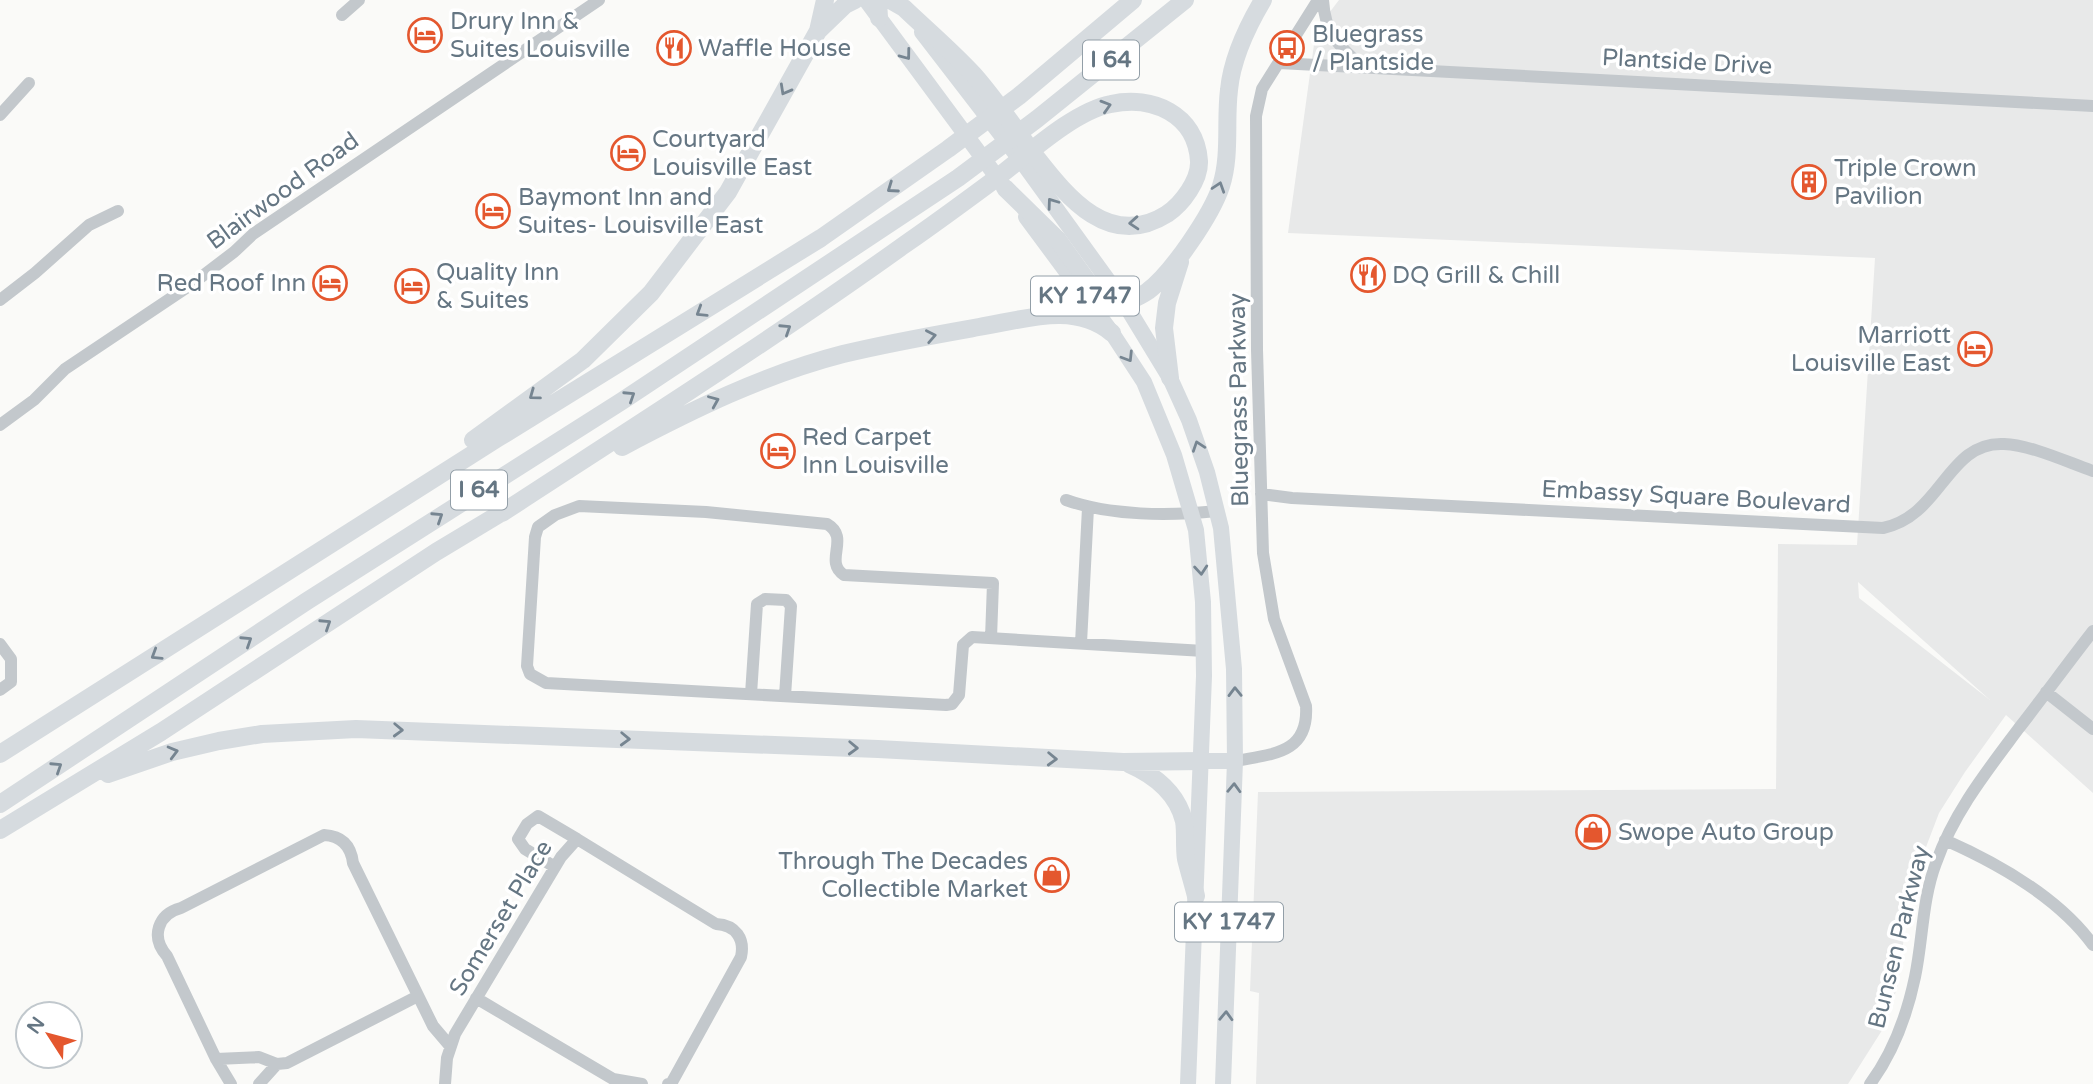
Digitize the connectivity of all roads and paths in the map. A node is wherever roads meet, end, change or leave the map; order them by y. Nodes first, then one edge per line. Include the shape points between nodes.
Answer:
1 (359, 0) edge
2 (599, 0) edge
3 (825, 0) edge
4 (855, 0) edge
5 (866, 0) edge
6 (1133, 0) edge
7 (1185, 0) edge
8 (1263, 0) edge
9 (1320, 0) edge
10 (897, 3) edge
11 (878, 9) edge
12 (342, 15) dead end
13 (818, 31) junction
14 (1279, 63) junction
15 (1360, 65) junction
16 (29, 83) dead end
17 (2093, 106) edge
18 (0, 115) edge
19 (1005, 188) junction
20 (118, 211) dead end
21 (1186, 246) junction
22 (0, 300) edge
23 (1125, 304) junction
24 (1112, 333) junction
25 (1170, 378) junction
26 (0, 425) edge
27 (2093, 471) edge
28 (1261, 494) junction
29 (1066, 500) dead end
30 (1088, 508) junction
31 (1217, 512) junction
32 (502, 513) junction
33 (1192, 514) junction
34 (338, 541) junction
35 (2093, 631) edge
36 (991, 638) junction
37 (1081, 643) junction
38 (0, 644) edge
39 (1204, 651) junction
40 (0, 690) edge
41 (2046, 692) junction
42 (744, 693) junction
43 (785, 696) junction
44 (2093, 729) edge
45 (0, 754) edge
46 (1202, 761) junction
47 (1235, 761) junction
48 (1123, 762) junction
49 (63, 793) junction
50 (0, 804) edge
51 (0, 830) edge
52 (576, 839) junction
53 (1945, 839) junction
54 (555, 867) junction
55 (1196, 896) junction
56 (2093, 945) edge
57 (418, 996) junction
58 (476, 998) junction
59 (450, 1046) junction
60 (216, 1059) junction
61 (277, 1064) junction
62 (231, 1084) edge
63 (259, 1084) edge
64 (445, 1084) edge
65 (642, 1084) edge
66 (668, 1084) edge
67 (1188, 1084) edge
68 (1223, 1084) edge
69 (1870, 1084) edge

1 - 12 street
2 - 26 street, Blairwood Road via 279,215 202,276 59,374
3 - 13 highway
4 - 13 highway
5 - 11 main road, KY 1747
6 -> 34 highway, I 64 via 1019,96 821,238
50 -> 7 highway, I 64 via 958,178
21 -> 8 highway via 1221,186 1231,76 1238,50
9 - 14 street, Bluegrass Parkway
9 - 15 street via 1335,42
23 -> 10 main road, KY 1747 via 1026,167
32 -> 10 highway via 804,317 965,202 1047,139 1082,115 1106,105 1139,100 1165,107 1185,122 1200,164 1178,207 1156,221 1129,226 1102,221 1081,208 1063,191 974,74
11 -> 19 main road, KY 1747
13 -> 34 highway via 728,192 650,293 583,360
14 - 15 street, Plantside Drive
14 - 28 street, Bluegrass Parkway via 1259,94 1256,116
15 - 17 street, Plantside Drive
16 - 18 street
19 - 23 highway via 1058,240 1103,299
19 - 24 main road, KY 1747
20 - 22 street via 89,225
21 - 23 highway via 1157,282
21 - 25 highway via 1167,303 1164,328
23 - 25 main road, KY 1747
32 -> 24 highway via 683,414 841,355 1060,314 1084,317
24 -> 33 main road, KY 1747 via 1144,382
31 -> 25 main road, KY 1747 via 1189,420
27 - 28 street, Embassy Square Boulevard via 2009,444 1986,446 1962,460 1915,514 1879,528
28 - 47 street, Bluegrass Parkway via 1268,593 1307,717 1305,730 1289,748
29 - 30 street
30 - 33 street
30 - 37 street
31 - 33 street
47 -> 31 main road, KY 1747 via 1230,609
49 -> 32 highway
33 -> 39 main road, KY 1747 via 1201,566
34 -> 45 highway, I 64
35 - 41 street, Bunsen Parkway
36 - 37 street
36 - 42 street via 993,583 844,575 835,564 838,536 827,524 579,506 538,527 530,674 546,683
36 - 43 street via 972,637 963,645 959,695 952,704
37 - 39 street
38 - 40 street via 10,659 10,682
39 - 46 main road, KY 1747
41 - 44 street
41 - 53 street, Bunsen Parkway via 1982,776
42 - 43 street
42 - 43 street via 757,604 765,599 786,600 791,606
46 - 47 main road
46 - 48 highway
46 - 55 main road, KY 1747
68 -> 47 main road, KY 1747
49 -> 48 highway via 172,752 241,737 311,729
48 - 55 highway via 1146,771 1178,805
49 - 51 highway
52 - 54 street, Somerset Place
52 - 54 street via 538,816 527,824 518,839 525,849
52 - 66 street, Somerset Place via 738,933 741,957
53 - 56 street via 2057,906
53 - 69 street, Bunsen Parkway via 1925,903 1906,1013
54 - 58 street, Somerset Place
55 - 67 main road, KY 1747
57 - 59 street via 433,1027
57 - 60 street via 348,845 324,835 172,910 158,926 162,950
57 - 61 street
58 - 59 street, Somerset Place
58 - 65 street via 613,1079
59 - 64 street, Somerset Place
60 - 61 street via 259,1057
60 - 62 street
61 - 63 street

